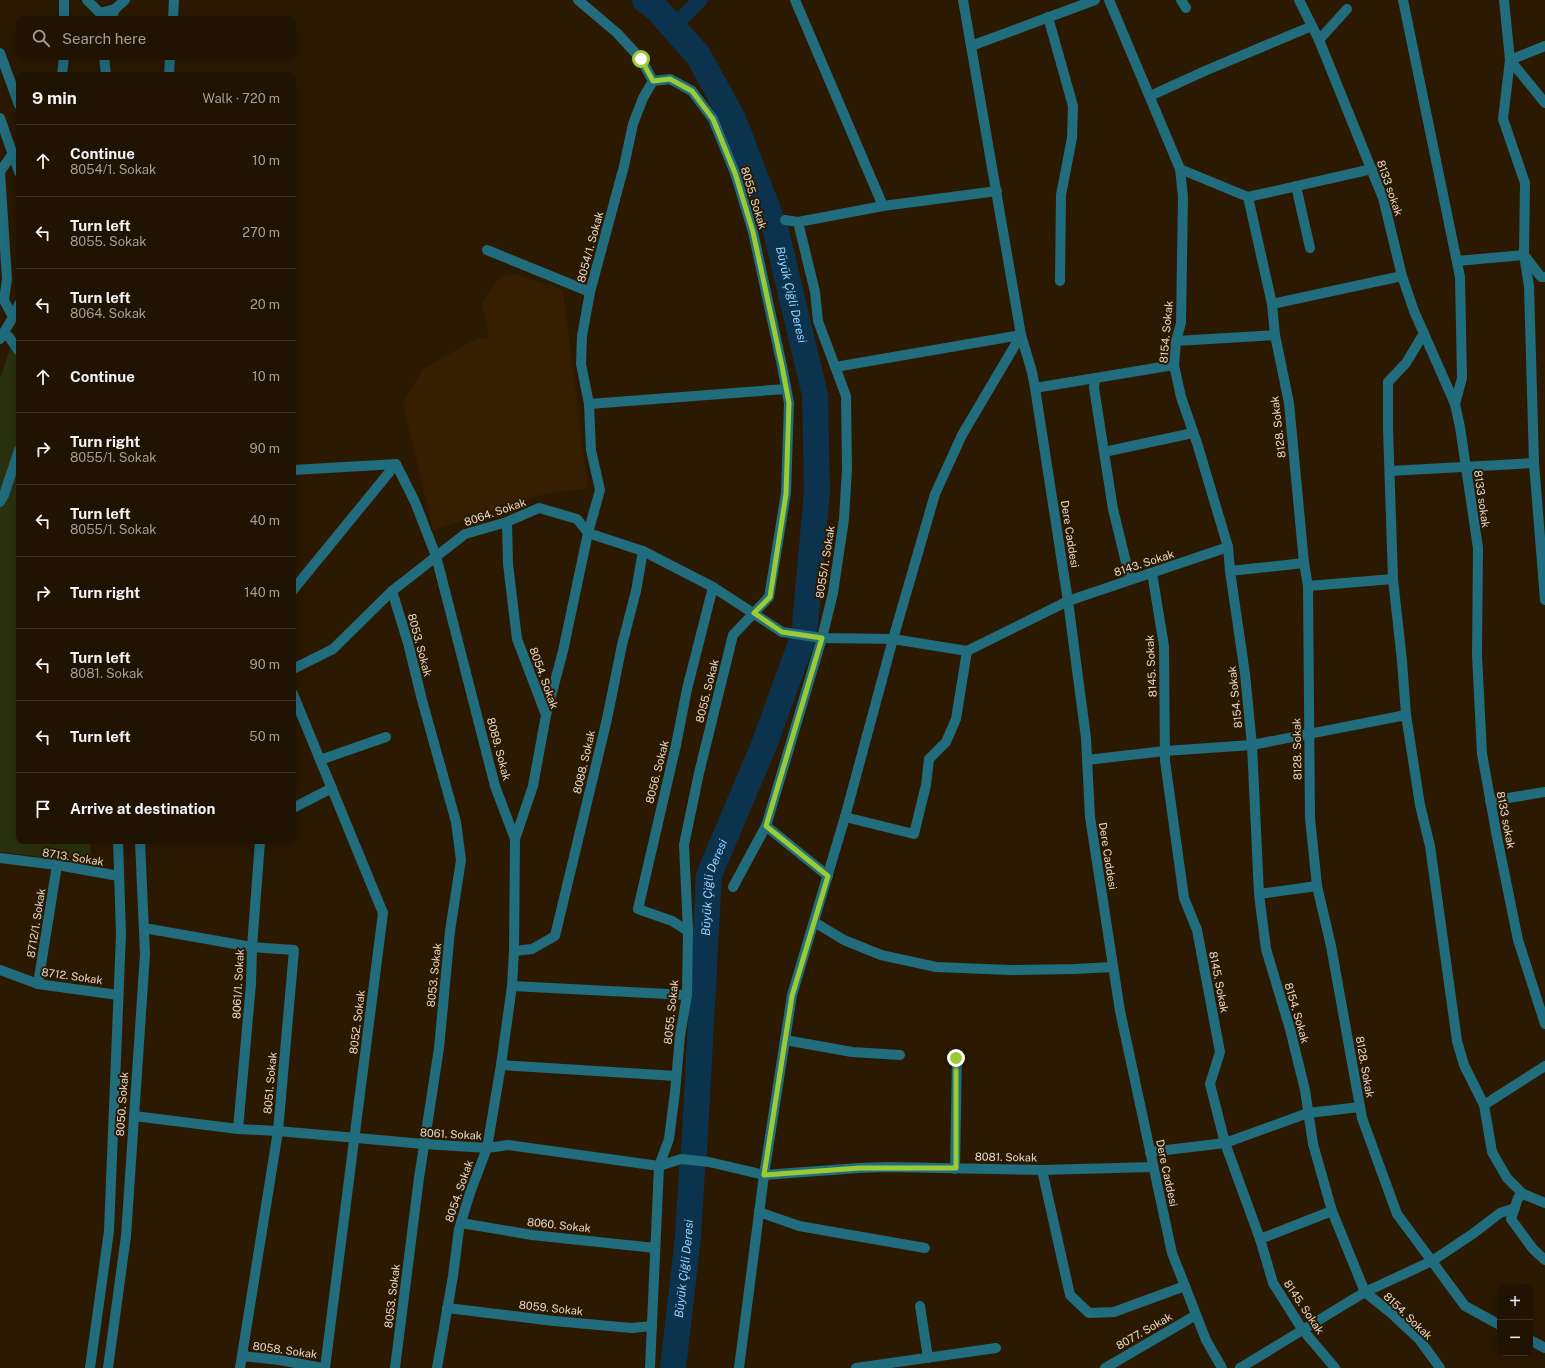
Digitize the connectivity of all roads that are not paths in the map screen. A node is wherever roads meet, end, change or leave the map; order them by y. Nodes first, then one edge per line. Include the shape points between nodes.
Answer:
1 (64, 0) edge
2 (87, 0) edge
3 (125, 0) edge
4 (174, 0) edge
5 (578, 0) edge
6 (795, 0) edge
7 (963, 0) edge
8 (1095, 0) edge
9 (1109, 0) edge
10 (1299, 0) edge
11 (1403, 0) edge
12 (1504, 0) edge
13 (115, 9) junction
14 (1347, 9) dead end
15 (64, 16) edge
16 (112, 16) edge
17 (173, 16) edge
18 (1048, 17) junction
19 (1312, 26) junction
20 (1319, 40) junction
21 (970, 46) junction
22 (1545, 46) edge
23 (0, 52) edge
24 (64, 60) edge
25 (104, 60) edge
26 (170, 60) edge
27 (1510, 60) junction
28 (62, 72) edge
29 (106, 72) edge
30 (169, 72) edge
31 (653, 81) junction
32 (1150, 96) junction
33 (16, 97) edge
34 (1545, 103) edge
35 (0, 118) edge
36 (13, 153) junction
37 (16, 162) edge
38 (1180, 169) junction
39 (1372, 169) junction
40 (1296, 186) junction
41 (996, 191) junction
42 (1248, 197) junction
43 (883, 206) junction
44 (785, 220) dead end
45 (798, 222) junction
46 (1310, 248) dead end
47 (487, 250) dead end
48 (1524, 255) junction
49 (1457, 261) junction
50 (1402, 276) junction
51 (1545, 277) edge
52 (1060, 281) dead end
53 (590, 292) junction
54 (1272, 304) junction
55 (16, 310) edge
56 (13, 317) junction
57 (1424, 334) junction
58 (1021, 335) junction
59 (1275, 335) junction
60 (1, 336) edge
61 (1176, 341) junction
62 (16, 346) edge
63 (1174, 364) junction
64 (835, 367) junction
65 (1095, 378) junction
66 (1035, 388) junction
67 (786, 389) junction
68 (589, 404) junction
69 (1455, 404) junction
70 (1193, 433) junction
71 (1104, 452) junction
72 (16, 459) edge
73 (1534, 463) junction
74 (396, 464) junction
75 (1466, 466) junction
76 (296, 470) edge
77 (1390, 471) junction
78 (0, 502) edge
79 (507, 522) junction
80 (1542, 529) edge
81 (588, 533) junction
82 (1228, 548) junction
83 (643, 551) junction
84 (436, 556) junction
85 (1304, 563) junction
86 (1230, 571) junction
87 (1152, 573) junction
88 (1130, 579) junction
89 (1393, 579) junction
90 (296, 586) edge
91 (1308, 586) junction
92 (713, 587) junction
93 (392, 591) junction
94 (1545, 600) edge
95 (1068, 601) junction
96 (754, 613) junction
97 (819, 637) junction
98 (893, 638) junction
99 (967, 650) junction
100 (296, 668) edge
101 (296, 701) edge
102 (546, 715) junction
103 (1406, 715) junction
104 (1309, 732) junction
105 (386, 737) dead end
106 (1252, 745) junction
107 (1165, 752) junction
108 (320, 760) junction
109 (1087, 760) junction
110 (332, 788) junction
111 (1545, 792) edge
112 (1490, 801) junction
113 (296, 806) edge
114 (845, 817) junction
115 (766, 826) junction
116 (515, 839) junction
117 (118, 844) edge
118 (140, 844) edge
119 (260, 844) edge
120 (0, 858) edge
121 (57, 865) junction
122 (119, 876) junction
123 (828, 876) junction
124 (1317, 886) junction
125 (733, 887) dead end
126 (1259, 894) junction
127 (814, 922) junction
128 (144, 928) junction
129 (688, 931) junction
130 (252, 947) junction
131 (514, 951) junction
132 (1113, 967) junction
133 (0, 970) edge
134 (38, 984) junction
135 (512, 986) junction
136 (118, 995) junction
137 (687, 995) junction
138 (1545, 1024) edge
139 (785, 1040) junction
140 (900, 1055) dead end
141 (956, 1058) dead end
142 (501, 1065) junction
143 (1545, 1066) edge
144 (676, 1076) junction
145 (1484, 1105) junction
146 (1360, 1107) junction
147 (1308, 1113) junction
148 (134, 1116) junction
149 (238, 1129) junction
150 (278, 1131) junction
151 (355, 1139) junction
152 (1225, 1143) junction
153 (424, 1144) junction
154 (487, 1148) junction
155 (1150, 1152) junction
156 (659, 1166) junction
157 (1153, 1167) junction
158 (956, 1168) junction
159 (1042, 1170) junction
160 (764, 1175) junction
161 (1523, 1194) junction
162 (1545, 1203) edge
163 (1515, 1208) junction
164 (1332, 1211) junction
165 (759, 1212) junction
166 (461, 1223) junction
167 (1260, 1239) junction
168 (655, 1248) junction
169 (925, 1248) dead end
170 (1545, 1260) edge
171 (1432, 1261) junction
172 (1185, 1286) junction
173 (1365, 1292) junction
174 (920, 1306) dead end
175 (447, 1308) junction
176 (1196, 1315) junction
177 (1497, 1323) edge
178 (652, 1326) junction
179 (1302, 1329) junction
180 (1533, 1342) edge
181 (996, 1348) dead end
182 (1545, 1348) edge
183 (242, 1356) junction
184 (928, 1358) junction
185 (90, 1368) edge
186 (108, 1368) edge
187 (240, 1368) edge
188 (324, 1368) edge
189 (395, 1368) edge
190 (437, 1368) edge
191 (650, 1368) edge
192 (739, 1368) edge
193 (856, 1368) edge
194 (1105, 1368) edge
195 (1222, 1368) edge
196 (1240, 1368) edge
197 (1335, 1368) edge
198 (1440, 1368) edge

1 - 15 street
2 - 13 street via 100,13
3 - 13 street
4 - 17 street
5 - 31 street via 617,33 641,59
6 - 43 street
7 - 21 street, Dere Caddesi
8 - 18 street
9 - 32 street, 8154. Sokak
10 - 19 street, 8133 sokak
11 - 49 street
12 - 27 street
13 - 16 street
14 - 20 street
18 - 21 street
18 - 52 street via 1073,106 1072,138 1061,195
19 - 20 street, 8133 sokak
19 - 32 street
20 - 39 street, 8133 sokak
21 - 41 street, Dere Caddesi
22 - 27 street
23 - 33 street
24 - 28 street
25 - 29 street
26 - 30 street
27 - 34 street
27 - 48 street via 1503,119 1526,183
31 - 53 street, 8054/1. Sokak via 633,124
31 - 67 street, 8055. Sokak via 670,79 692,91 713,119 735,173 753,232
32 - 38 street, 8154. Sokak
35 - 36 street
36 - 37 street
36 - 56 street via 0,172 7,271 4,300
38 - 42 street
38 - 61 street, 8154. Sokak via 1183,197 1181,322
39 - 40 street
39 - 50 street, 8133 sokak via 1383,198
40 - 42 street
40 - 46 street
41 - 43 street
41 - 58 street, Dere Caddesi
42 - 54 street, 8128. Sokak
43 - 45 street
44 - 45 street
45 - 64 street, 8055/1. Sokak via 818,321
47 - 53 street
48 - 49 street
48 - 51 street via 1541,277
48 - 73 street via 1529,286
49 - 69 street via 1460,277 1462,378
50 - 54 street
50 - 57 street, 8133 sokak
53 - 68 street, 8054/1. Sokak via 582,336 581,364
54 - 59 street, 8128. Sokak
55 - 56 street
56 - 60 street
57 - 69 street, 8133 sokak
57 - 77 street via 1406,363 1388,382
58 - 64 street
58 - 66 street, Dere Caddesi
58 - 98 street via 962,435 935,494
59 - 61 street
59 - 85 street, 8128. Sokak via 1289,404
60 - 62 street via 10,337
61 - 63 street, 8154. Sokak
63 - 65 street
63 - 70 street, 8154. Sokak
64 - 97 street, 8055/1. Sokak via 846,396 847,469 844,519 833,593
65 - 66 street
65 - 71 street via 1094,388
66 - 95 street, Dere Caddesi
67 - 68 street
67 - 96 street, 8055. Sokak via 789,403 786,494 770,597
68 - 81 street, 8054/1. Sokak via 591,450 600,490
69 - 75 street, 8133 sokak
70 - 71 street
70 - 82 street, 8154. Sokak
71 - 88 street via 1113,509
72 - 78 street
73 - 75 street
73 - 80 street
74 - 76 street
74 - 84 street, 8089. Sokak via 415,502
74 - 90 street
75 - 77 street
75 - 112 street, 8133 sokak via 1478,548 1477,655 1482,754
77 - 89 street
79 - 81 street, 8064. Sokak via 539,508 577,519
79 - 84 street, 8064. Sokak via 465,534
79 - 102 street, 8054. Sokak via 508,564 517,639
80 - 94 street
81 - 83 street, 8064. Sokak
81 - 102 street, 8054/1. Sokak via 563,651
82 - 86 street, 8154. Sokak
82 - 87 street, 8143. Sokak
83 - 92 street, 8064. Sokak
83 - 131 street, 8088. Sokak via 636,591 555,936 532,949
84 - 93 street, 8064. Sokak
84 - 116 street, 8089. Sokak via 495,786
85 - 86 street
85 - 91 street, 8128. Sokak
86 - 106 street, 8154. Sokak
87 - 88 street, 8143. Sokak
87 - 107 street, 8145. Sokak via 1164,646
88 - 95 street, 8143. Sokak
89 - 91 street
89 - 103 street
91 - 104 street, 8128. Sokak
92 - 96 street, 8064. Sokak
92 - 129 street, 8056. Sokak via 687,689 638,910 672,921
93 - 100 street, 8064. Sokak via 333,649
93 - 153 street, 8053. Sokak via 456,822 461,860 450,931 439,1048
95 - 99 street, 8143. Sokak
95 - 109 street, Dere Caddesi
96 - 97 street, 8064. Sokak via 782,632
96 - 129 street, 8055. Sokak via 733,635 688,820 684,845
97 - 98 street, 8064. Sokak
97 - 115 street, 8055/1. Sokak
98 - 99 street, 8064. Sokak
98 - 114 street
99 - 114 street via 956,719 946,742 929,759 926,785 914,834
101 - 108 street, 8052. Sokak
102 - 116 street, 8054. Sokak via 533,786
103 - 104 street
103 - 145 street via 1420,805 1430,846 1457,1041 1464,1065
104 - 106 street
104 - 124 street, 8128. Sokak via 1310,818
105 - 108 street
106 - 107 street
106 - 126 street, 8154. Sokak
107 - 109 street
107 - 152 street, 8145. Sokak via 1184,898 1197,930 1220,1052 1210,1084
108 - 110 street, 8052. Sokak
109 - 132 street, Dere Caddesi via 1090,817
110 - 113 street
110 - 151 street, 8052. Sokak via 383,913
111 - 112 street
112 - 138 street, 8133 sokak via 1518,940
114 - 123 street
115 - 123 street
115 - 125 street, 8055/1. Sokak
116 - 131 street, 8089. Sokak
117 - 122 street, 8050. Sokak
118 - 128 street, 8050. Sokak
119 - 130 street, 8061/1. Sokak
120 - 121 street, 8713. Sokak
121 - 122 street, 8713. Sokak
121 - 134 street, 8712/1. Sokak
122 - 136 street, 8050. Sokak
123 - 127 street
124 - 126 street
124 - 146 street, 8128. Sokak via 1331,946
126 - 147 street, 8154. Sokak via 1266,949 1290,1029
127 - 132 street via 844,940 881,955 936,967 1010,970
127 - 139 street via 792,996
128 - 130 street, 8051. Sokak
128 - 148 street, 8050. Sokak via 145,954
129 - 137 street, 8055. Sokak
130 - 149 street, 8061/1. Sokak
130 - 150 street, 8051. Sokak via 294,950
131 - 135 street, 8054. Sokak
132 - 155 street, Dere Caddesi
133 - 134 street, 8712. Sokak
134 - 136 street, 8712. Sokak
135 - 137 street
135 - 142 street, 8054. Sokak
136 - 185 street, 8050. Sokak via 109,1231
137 - 144 street, 8055. Sokak
139 - 140 street via 852,1052
139 - 160 street
141 - 158 street
142 - 144 street
142 - 154 street, 8054. Sokak
143 - 145 street
144 - 156 street, 8055. Sokak via 669,1139
145 - 161 street via 1492,1152 1507,1178
146 - 147 street
146 - 171 street, 8128. Sokak via 1397,1214
147 - 152 street
147 - 164 street, 8154. Sokak via 1313,1144
148 - 149 street, 8061. Sokak
148 - 186 street, 8050. Sokak via 126,1236
149 - 150 street, 8061. Sokak
150 - 151 street, 8061. Sokak
150 - 183 street, 8051. Sokak
151 - 153 street, 8061. Sokak
151 - 188 street, 8052. Sokak
152 - 155 street
152 - 167 street, 8145. Sokak
153 - 154 street, 8061. Sokak
153 - 189 street, 8053. Sokak
154 - 156 street, 8061. Sokak via 508,1145
154 - 166 street, 8054. Sokak
155 - 157 street, Dere Caddesi
156 - 160 street, 8061. Sokak via 681,1159 709,1162
156 - 168 street, 8055. Sokak
157 - 159 street, 8081. Sokak
157 - 172 street, Dere Caddesi via 1172,1253
158 - 159 street, 8081. Sokak
158 - 160 street, 8081. Sokak via 860,1168
159 - 172 street via 1070,1295 1089,1313 1114,1312
160 - 165 street
161 - 162 street
161 - 163 street via 1518,1198
163 - 170 street via 1510,1219
163 - 171 street via 1500,1214
164 - 167 street
164 - 173 street, 8154. Sokak
165 - 169 street via 799,1226
165 - 192 street
166 - 168 street, 8060. Sokak via 532,1235
166 - 175 street, 8054. Sokak
167 - 179 street, 8145. Sokak via 1273,1283
168 - 178 street, 8055. Sokak
171 - 173 street
171 - 177 street, 8128. Sokak via 1465,1306
172 - 176 street, Dere Caddesi
173 - 179 street
173 - 198 street, 8154. Sokak via 1419,1339
174 - 184 street
175 - 178 street, 8059. Sokak via 561,1322 632,1328
175 - 190 street, 8054. Sokak
176 - 194 street, 8077. Sokak
176 - 195 street, Dere Caddesi via 1206,1340
178 - 191 street, 8055. Sokak
179 - 196 street
179 - 197 street, 8145. Sokak
180 - 182 street
181 - 184 street
183 - 187 street, 8051. Sokak
183 - 188 street, 8058. Sokak
184 - 193 street

